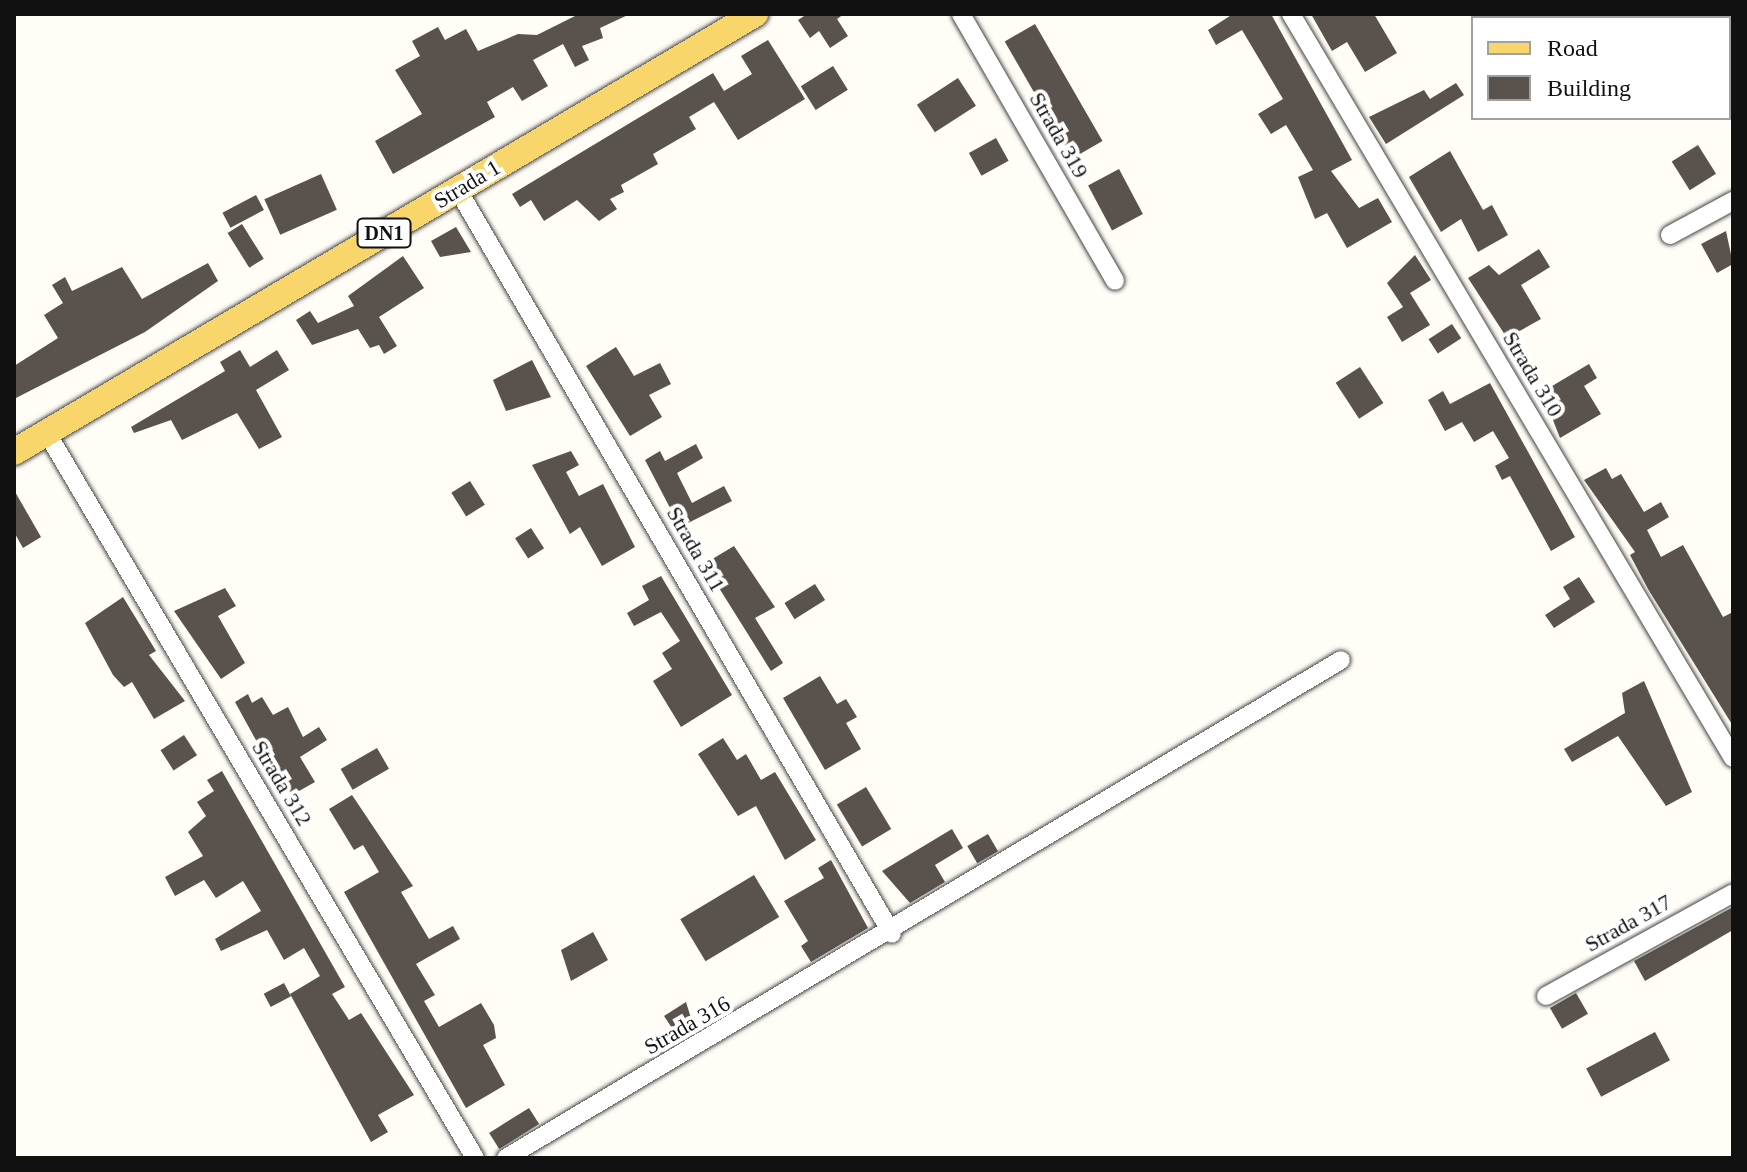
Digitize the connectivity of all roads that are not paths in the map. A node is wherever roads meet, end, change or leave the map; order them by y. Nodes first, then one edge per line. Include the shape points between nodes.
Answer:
1 (755, 14) edge
2 (961, 14) edge
3 (1291, 14) edge
4 (458, 190) junction
5 (1733, 201) edge
6 (1670, 235) dead end
7 (1115, 281) dead end
8 (47, 433) junction
9 (14, 452) edge
10 (1341, 660) dead end
11 (1733, 758) edge
12 (1733, 893) edge
13 (892, 934) junction
14 (1546, 996) dead end
15 (475, 1158) edge
16 (506, 1158) edge

1 - 4 main road, Strada 1 / DN1
2 - 7 street, Strada 319
3 - 11 street, Strada 310
4 - 8 main road, Strada 1 / DN1
4 - 13 street, Strada 311
5 - 6 street
8 - 9 main road, Strada 1 / DN1
8 - 15 street, Strada 312
10 - 13 street, Strada 316
12 - 14 street, Strada 317
13 - 16 street, Strada 316

